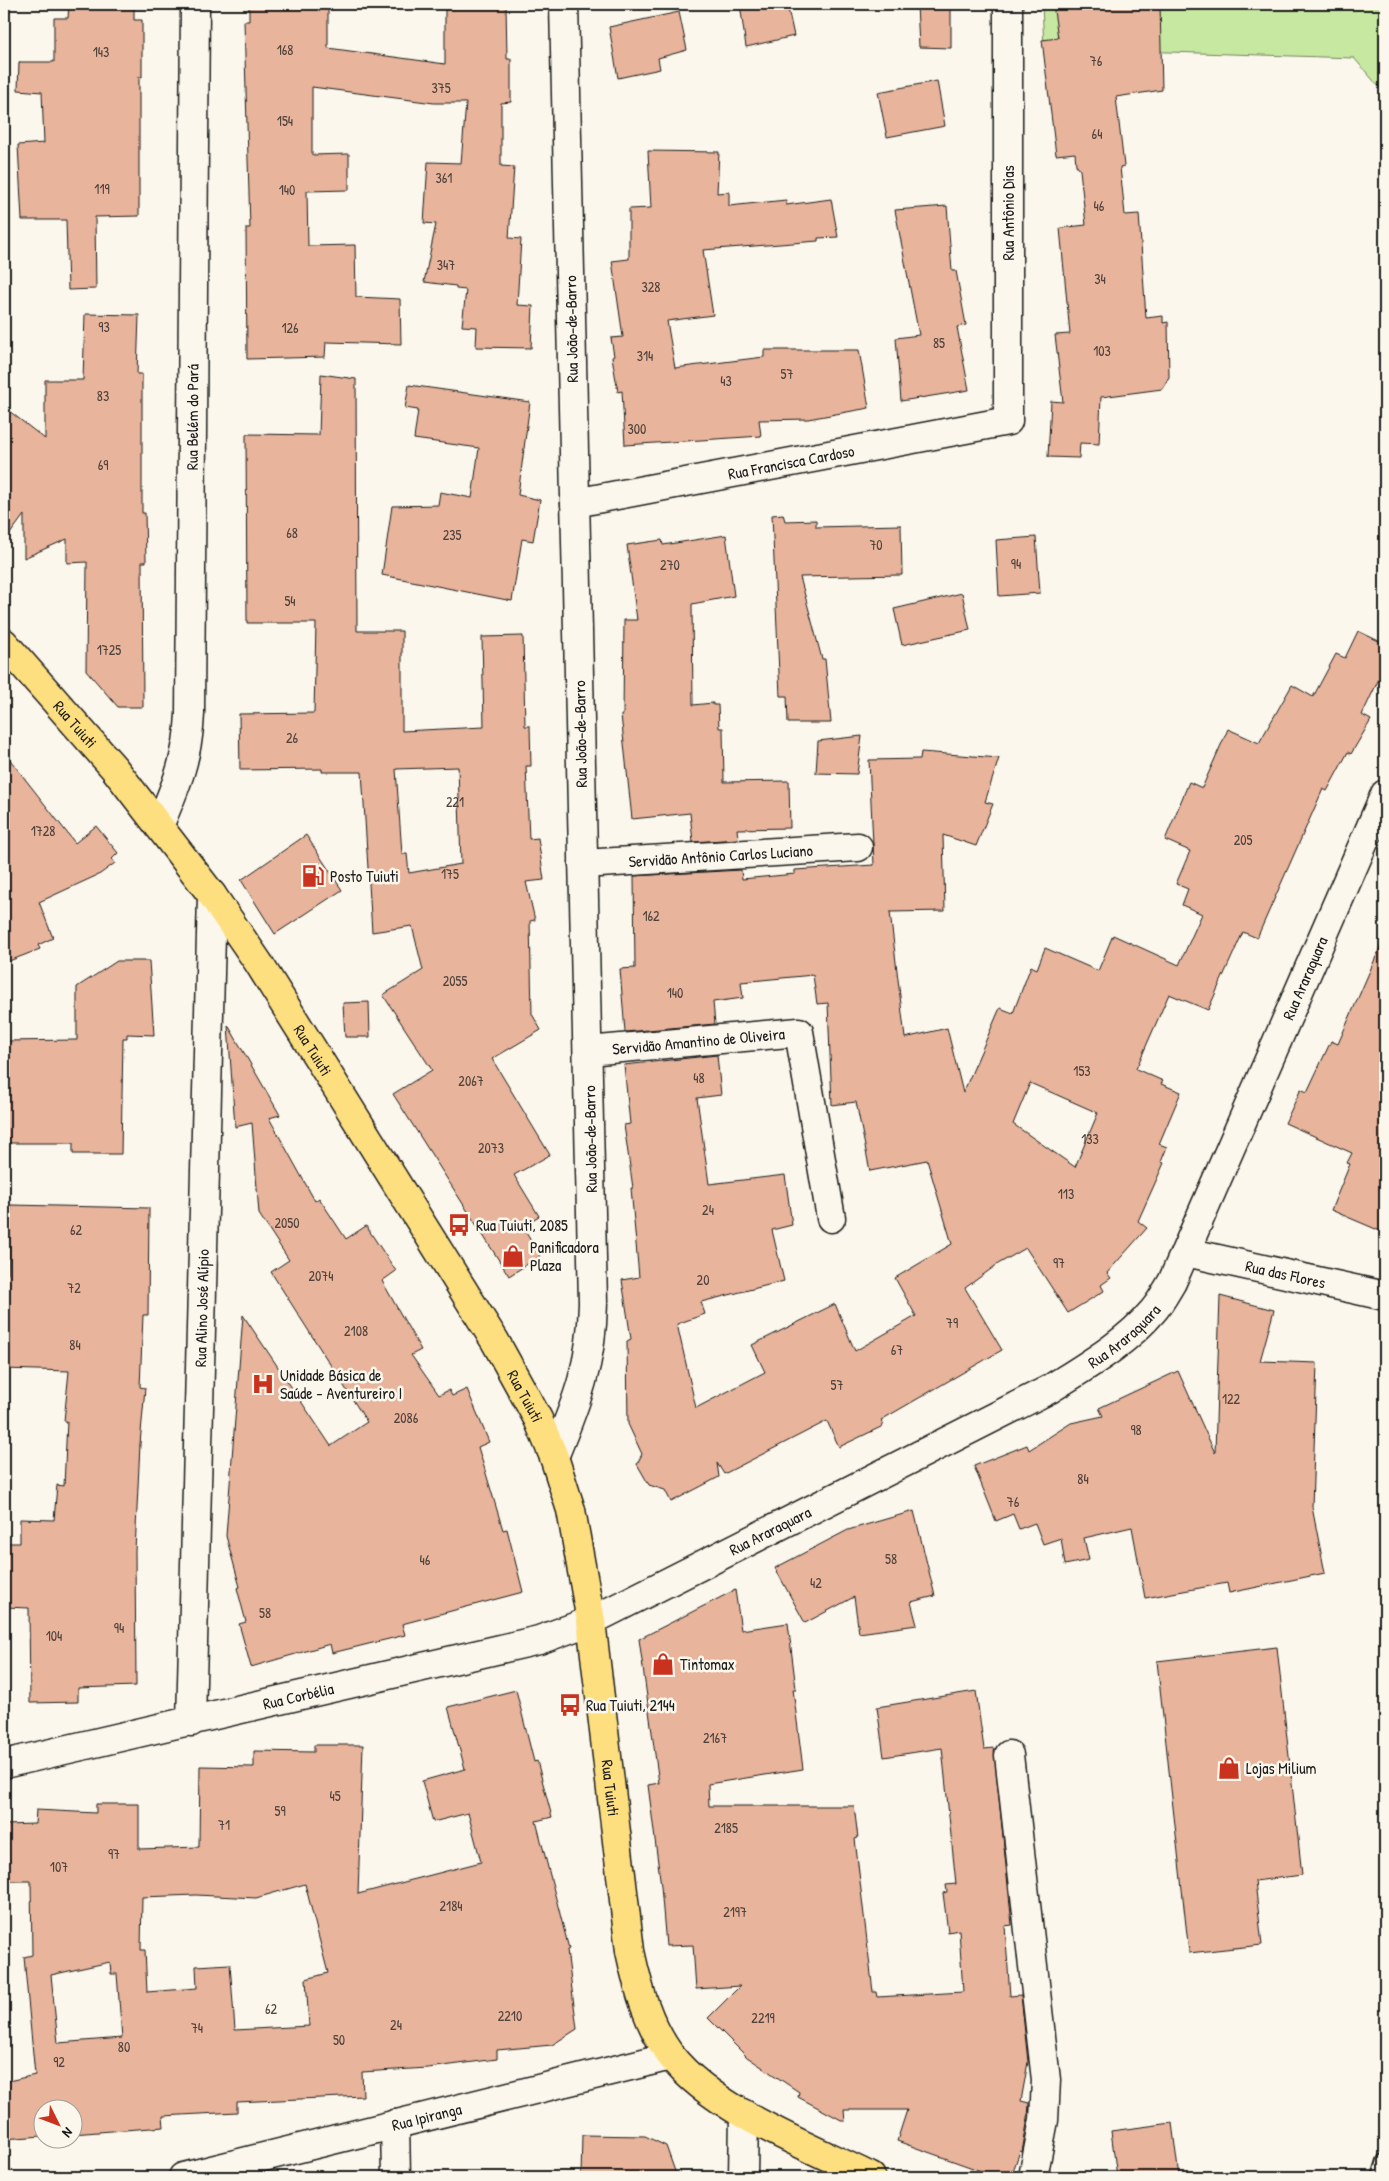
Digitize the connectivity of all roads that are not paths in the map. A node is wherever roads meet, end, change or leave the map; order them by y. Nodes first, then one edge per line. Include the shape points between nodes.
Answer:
1 (195, 4) edge
2 (564, 4) edge
3 (1008, 4) edge
4 (1008, 422) joint
5 (576, 503) junction
6 (4, 643) edge
7 (1385, 794) edge
8 (159, 826) junction
9 (858, 847) dead end
10 (583, 864) junction
11 (212, 895) junction
12 (588, 1051) junction
13 (832, 1218) dead end
14 (1186, 1252) junction
15 (1385, 1296) edge
16 (554, 1457) junction
17 (591, 1621) junction
18 (191, 1722) junction
19 (1008, 1755) dead end
20 (4, 1764) edge
21 (671, 2056) junction
22 (744, 2114) junction
23 (395, 2124) junction
24 (1385, 2161) edge
25 (183, 2177) edge
26 (396, 2177) edge
27 (743, 2177) edge
28 (871, 2177) edge
29 (1033, 2177) edge
30 (1380, 2177) edge

1 - 8 street, Rua Belém do Pará via 189,741 183,770
2 - 5 street, Rua João-de-Barro
3 - 4 street, Rua Antônio Dias
4 - 5 street, Rua Francisca Cardoso
5 - 10 street, Rua João-de-Barro
6 - 8 main road, Rua Tuiuti via 114,768
7 - 14 street, Rua Araraquara
8 - 11 main road, Rua Tuiuti
9 - 10 street, Servidão Antônio Carlos Luciano
10 - 12 street, Rua João-de-Barro
11 - 16 main road, Rua Tuiuti via 258,962 495,1341 534,1411
11 - 18 street, Rua Alino José Alípio
12 - 13 street, Servidão Amantino de Oliveira via 799,1032
12 - 16 street, Rua João-de-Barro via 592,1337 584,1378
14 - 15 street, Rua das Flores
14 - 17 street, Rua Araraquara via 1155,1310 1136,1329 1050,1389
16 - 17 main road, Rua Tuiuti via 571,1510
17 - 18 street, Rua Corbélia via 539,1640
17 - 21 main road, Rua Tuiuti via 630,1951 639,1993
18 - 20 street, Rua Corbélia
19 - 29 street via 1046,2080 1044,2120
21 - 22 main road, Rua Tuiuti via 692,2078
21 - 23 street, Rua Ipiranga
22 - 27 street
22 - 28 main road, Rua Tuiuti
23 - 25 street, Rua Ipiranga
23 - 26 street
24 - 30 lane

